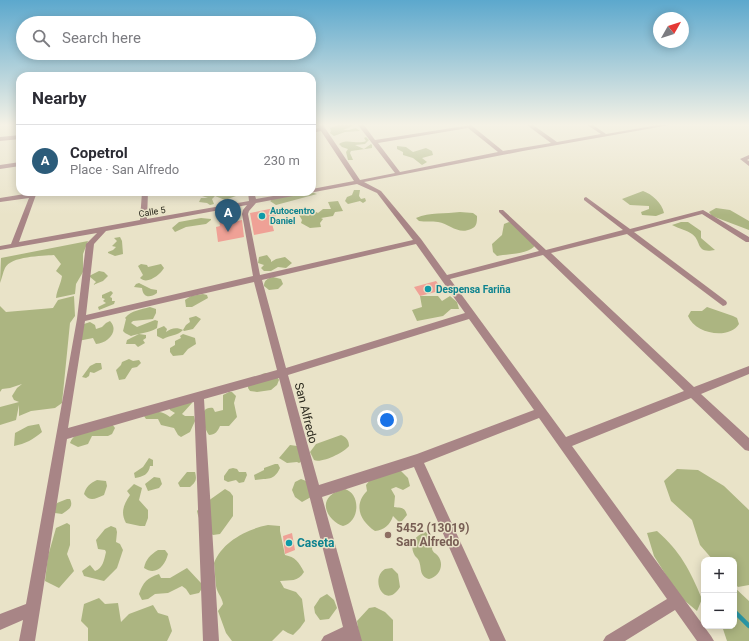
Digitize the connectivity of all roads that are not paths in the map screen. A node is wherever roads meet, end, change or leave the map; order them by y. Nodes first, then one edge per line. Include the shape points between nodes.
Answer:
1 (340, 155) edge
2 (384, 155) edge
3 (492, 155) edge
4 (747, 158) edge
5 (749, 164) edge
6 (16, 165) edge
7 (0, 167) edge
8 (398, 173) junction
9 (390, 175) junction
10 (358, 182) junction
11 (316, 190) edge
12 (379, 192) junction
13 (19, 196) edge
14 (33, 196) edge
15 (145, 196) edge
16 (270, 196) edge
17 (252, 198) edge
18 (586, 199) dead end
19 (0, 200) edge
20 (501, 211) dead end
21 (143, 223) junction
22 (103, 230) junction
23 (628, 231) junction
24 (749, 240) edge
25 (418, 241) junction
26 (14, 246) junction
27 (0, 248) edge
28 (544, 253) junction
29 (257, 278) junction
30 (445, 278) junction
31 (723, 303) dead end
32 (471, 316) junction
33 (82, 319) junction
34 (749, 370) edge
35 (282, 373) junction
36 (693, 393) junction
37 (199, 397) junction
38 (540, 413) junction
39 (62, 435) junction
40 (563, 444) junction
41 (749, 446) edge
42 (417, 460) junction
43 (314, 493) junction
44 (677, 601) junction
45 (32, 609) junction
46 (0, 622) edge
47 (353, 636) edge
48 (27, 641) edge
49 (211, 641) edge
50 (329, 641) edge
51 (498, 641) edge
52 (611, 641) edge
53 (706, 641) edge

1 - 10 street
2 - 8 street
3 - 8 street
4 - 5 street via 743,160
6 - 7 street
8 - 9 street
9 - 10 street
9 - 12 street via 379,187
10 - 11 street
10 - 12 street
12 - 25 street
13 - 19 street
14 - 26 street
15 - 21 street
16 - 17 street, Calle 5
17 - 21 street, Calle 5
17 - 29 street, San Alfredo via 245,214
18 - 23 street
20 - 28 street
21 - 22 street, Calle 5
22 - 26 street, Calle 5
22 - 33 street via 91,243
23 - 24 street via 703,212
23 - 28 street
23 - 31 street
25 - 29 street
25 - 30 street
26 - 27 street, Calle 5
28 - 30 street
28 - 36 street
29 - 33 street
29 - 35 street, San Alfredo
30 - 32 street
32 - 35 street
32 - 38 street
33 - 39 street
34 - 36 street
35 - 37 street
35 - 43 street, San Alfredo
36 - 40 street
36 - 41 street
37 - 39 street
37 - 49 street
38 - 40 street
38 - 42 street
39 - 45 street
40 - 44 street
42 - 43 street
42 - 51 street
43 - 47 street, San Alfredo
44 - 52 street
44 - 53 street
45 - 46 street
45 - 48 street
47 - 50 street

